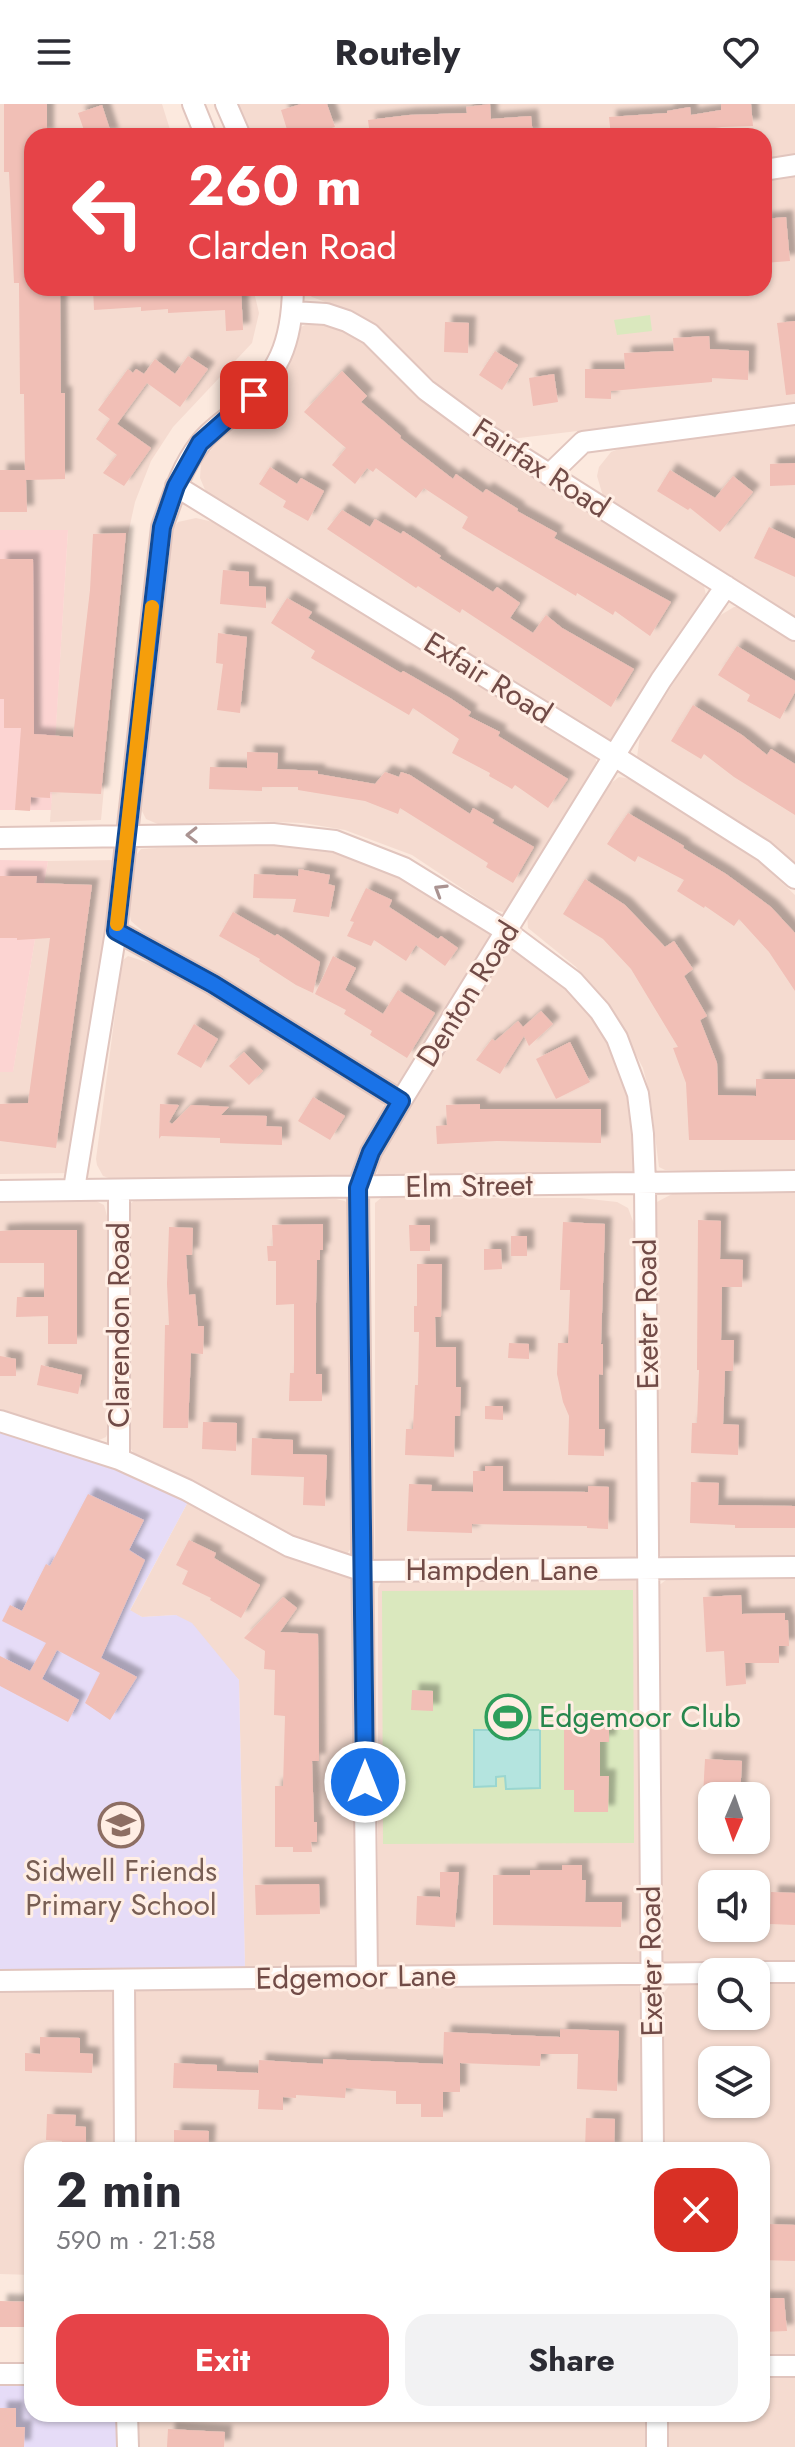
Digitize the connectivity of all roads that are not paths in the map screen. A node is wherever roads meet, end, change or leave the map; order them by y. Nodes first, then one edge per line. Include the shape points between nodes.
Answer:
1 (193, 104) edge
2 (226, 104) edge
3 (203, 128) edge
4 (236, 128) edge
5 (795, 165) edge
6 (772, 169) edge
7 (289, 296) edge
8 (293, 296) edge
9 (293, 312) junction
10 (795, 414) edge
11 (549, 475) junction
12 (176, 486) junction
13 (726, 586) junction
14 (795, 630) edge
15 (616, 757) junction
16 (128, 837) junction
17 (0, 838) edge
18 (795, 878) edge
19 (116, 931) junction
20 (506, 931) junction
21 (401, 1101) junction
22 (795, 1181) edge
23 (645, 1184) junction
24 (358, 1188) junction
25 (74, 1189) junction
26 (119, 1190) junction
27 (0, 1191) edge
28 (0, 1421) edge
29 (119, 1459) junction
30 (795, 1567) edge
31 (649, 1568) junction
32 (364, 1571) junction
33 (770, 1972) edge
34 (795, 1972) edge
35 (698, 1973) edge
36 (651, 1974) junction
37 (367, 1976) junction
38 (124, 1980) junction
39 (0, 1981) edge
40 (125, 2142) edge
41 (653, 2142) edge
42 (770, 2366) edge
43 (795, 2366) edge
44 (0, 2374) edge
45 (24, 2374) edge
46 (127, 2422) edge
47 (657, 2422) edge
48 (128, 2447) edge
49 (657, 2447) edge

1 - 3 street
2 - 4 street
5 - 6 street
7 - 9 street
8 - 9 street
9 - 11 street, Fairfax Road via 326,314 370,334 426,390
9 - 12 street, Clarendon Road via 277,367 200,443
10 - 11 street via 583,442
11 - 13 street, Fairfax Road
12 - 15 street, Exfair Road
12 - 16 street, Clarendon Road via 162,527
13 - 14 street, Fairfax Road
13 - 15 street, Denton Road
15 - 18 street, Exfair Road via 764,851
15 - 20 street, Denton Road
16 - 17 street, Exeter Road
16 - 19 street, Clarendon Road
20 -> 16 street, Exeter Road via 404,868 335,841 273,834
19 - 21 street via 213,984
19 - 25 street, Clarendon Road
20 - 21 street, Denton Road
20 - 23 street, Exeter Road via 573,981 617,1038 638,1094
21 - 24 street, Denton Road via 371,1152
22 - 23 street, Elm Street
23 - 24 street, Elm Street
23 - 31 street, Exeter Road
24 - 26 street, Elm Street
24 - 32 street, Denton Road
25 - 26 street, Elm Street
25 - 27 street, Elm Street
26 - 29 street, Clarendon Road
28 - 29 street, Hampden Lane
29 - 32 street, Hampden Lane via 289,1546
30 - 31 street, Hampden Lane
31 - 32 street, Hampden Lane
31 - 36 street, Exeter Road
32 - 37 street, Denton Road
33 - 34 street
35 - 36 street, Edgemoor Lane
36 - 37 street, Edgemoor Lane
36 - 41 street, Exeter Road
37 - 38 street, Edgemoor Lane
38 - 39 street, Edgemoor Lane
38 - 40 street
42 - 43 street
44 - 45 street
46 - 48 street
47 - 49 street

